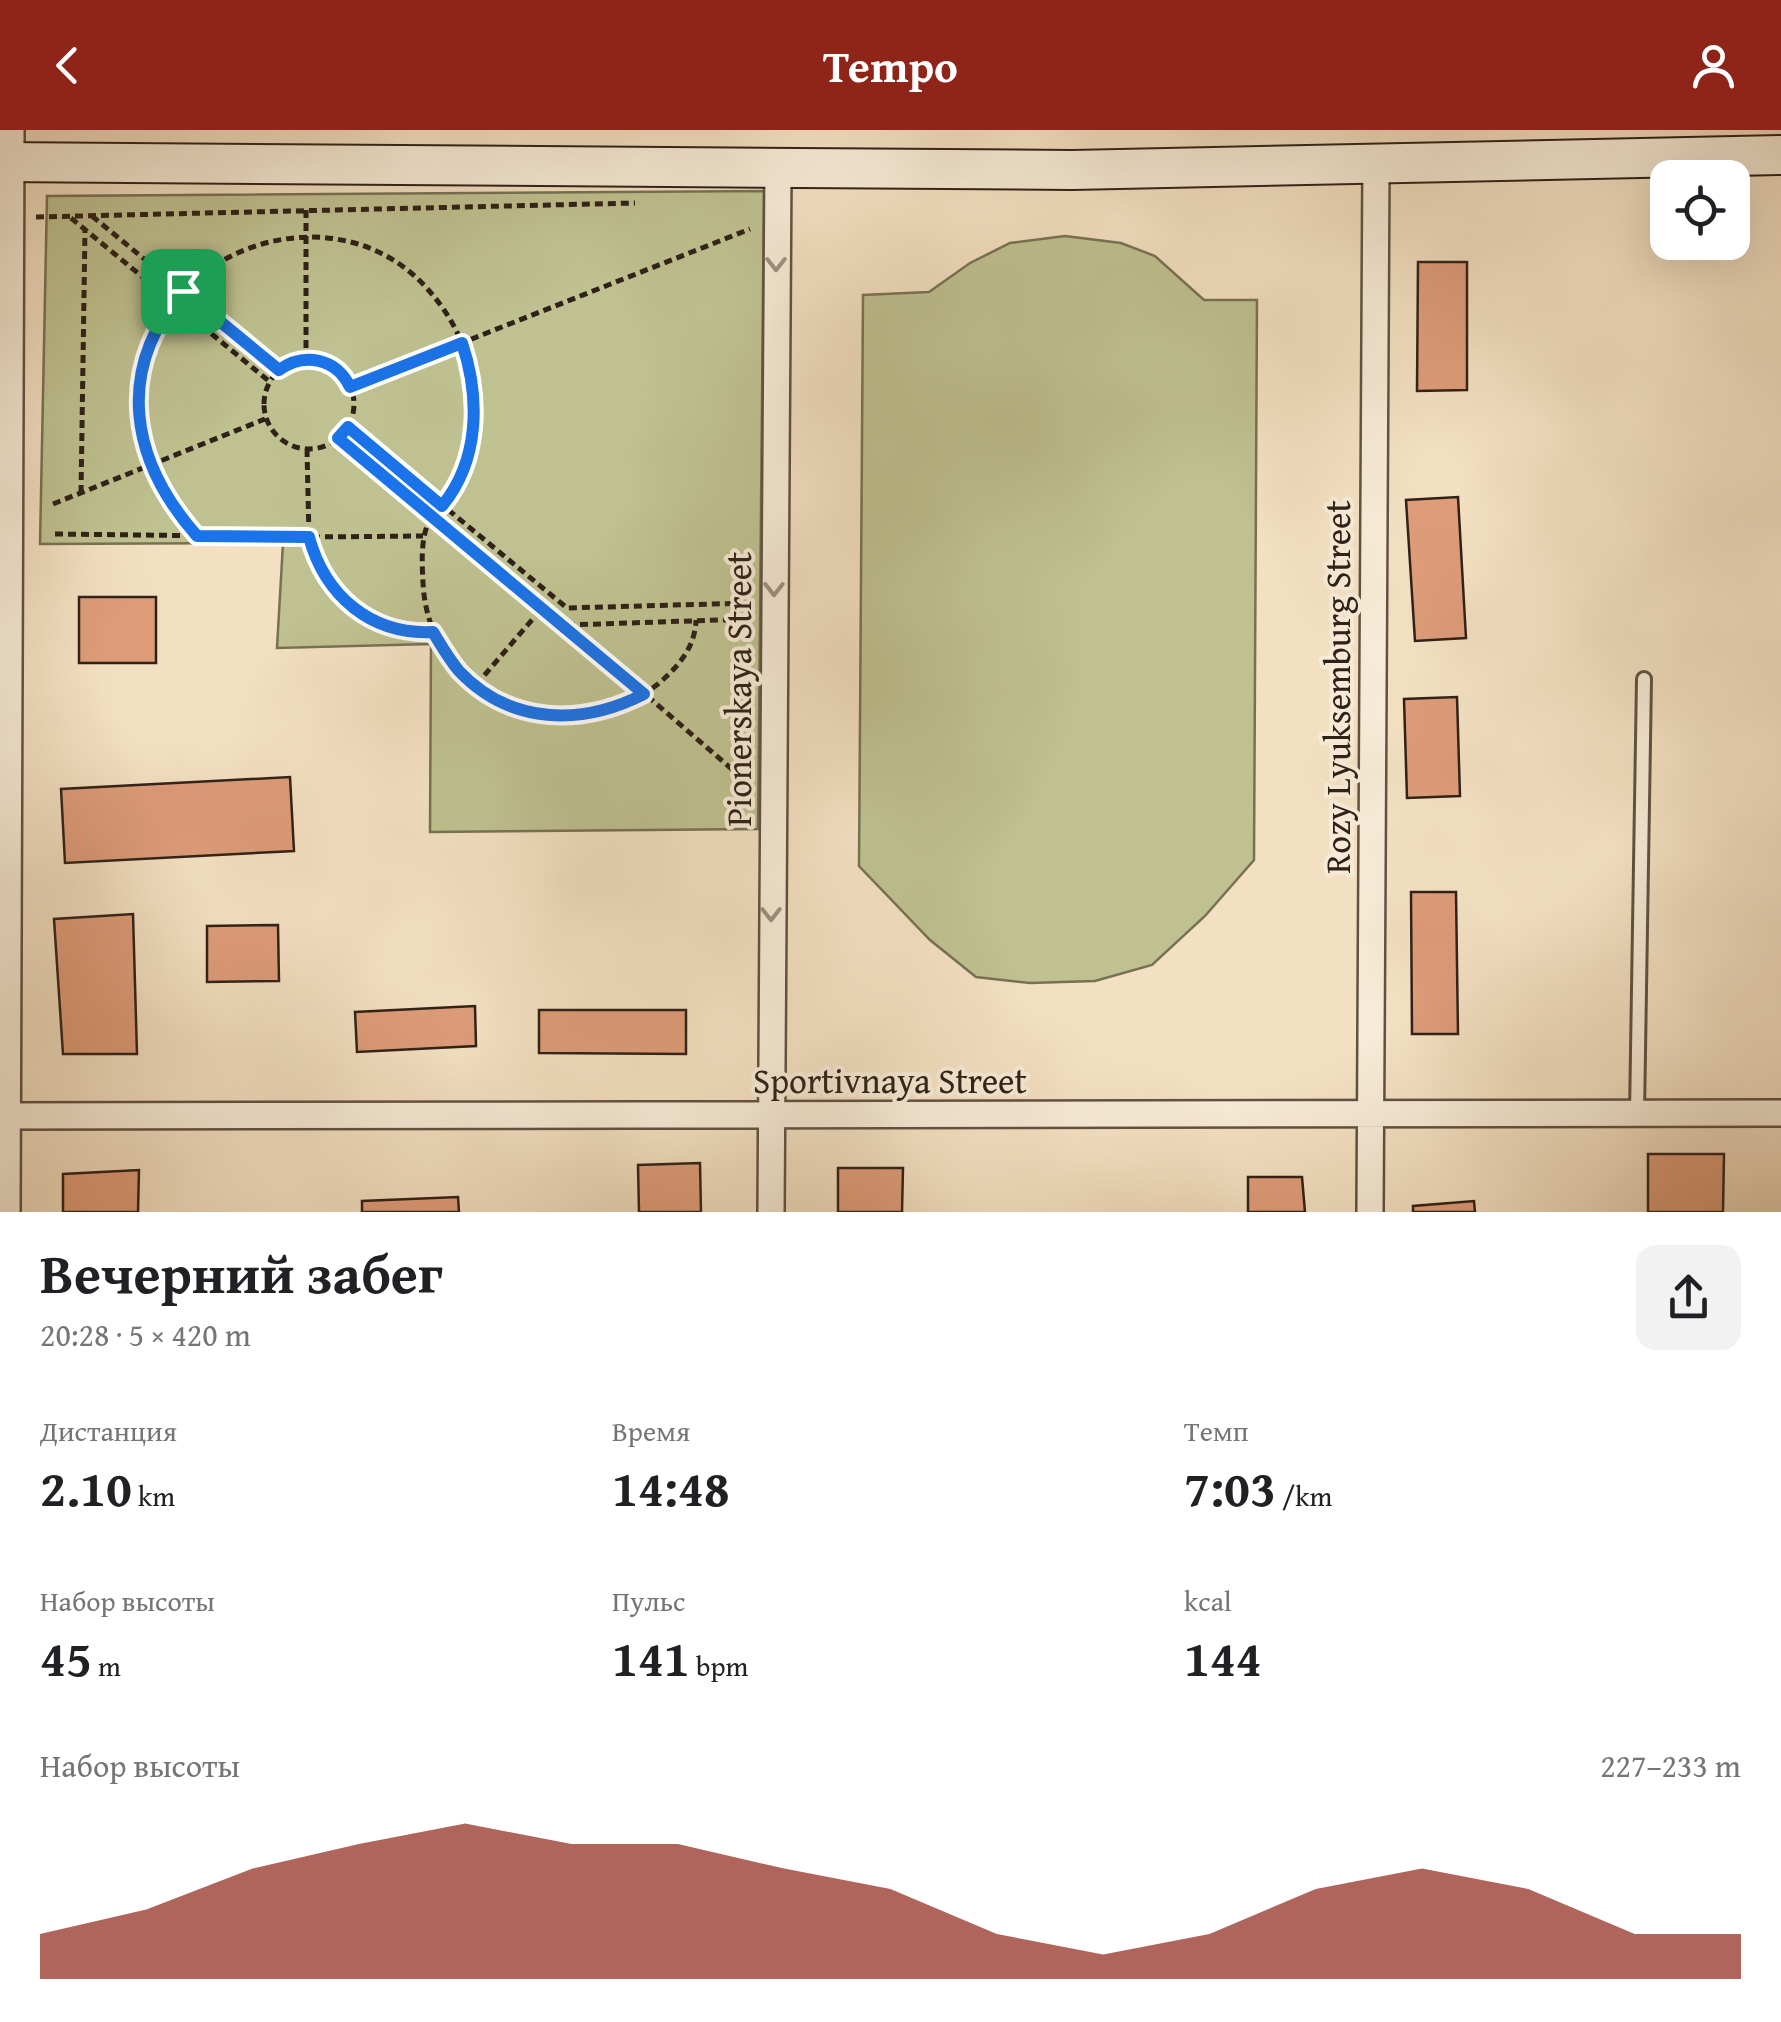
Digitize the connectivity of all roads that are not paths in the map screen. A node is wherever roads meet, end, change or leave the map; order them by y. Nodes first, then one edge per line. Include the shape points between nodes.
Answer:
1 (7, 151) edge
2 (1781, 155) edge
3 (1376, 162) junction
4 (778, 167) junction
5 (1644, 680) dead end
6 (1781, 1113) edge
7 (1369, 1114) junction
8 (1637, 1114) junction
9 (770, 1115) junction
10 (4, 1116) edge
11 (7, 1212) edge
12 (771, 1212) edge
13 (1370, 1212) edge

1 - 4 main road
1 - 10 street
2 - 3 main road
3 - 4 main road via 1072,170
3 - 7 street, Rozy Lyuksemburg Street
4 -> 9 street, Pionerskaya Street
5 - 8 lane
6 - 8 street, Sportivnaya Street
7 - 8 street, Sportivnaya Street
7 - 9 street, Sportivnaya Street
7 - 13 street, Rozy Lyuksemburg Street
9 - 10 street, Sportivnaya Street
9 - 12 street, Pionerskaya Street
10 - 11 street

